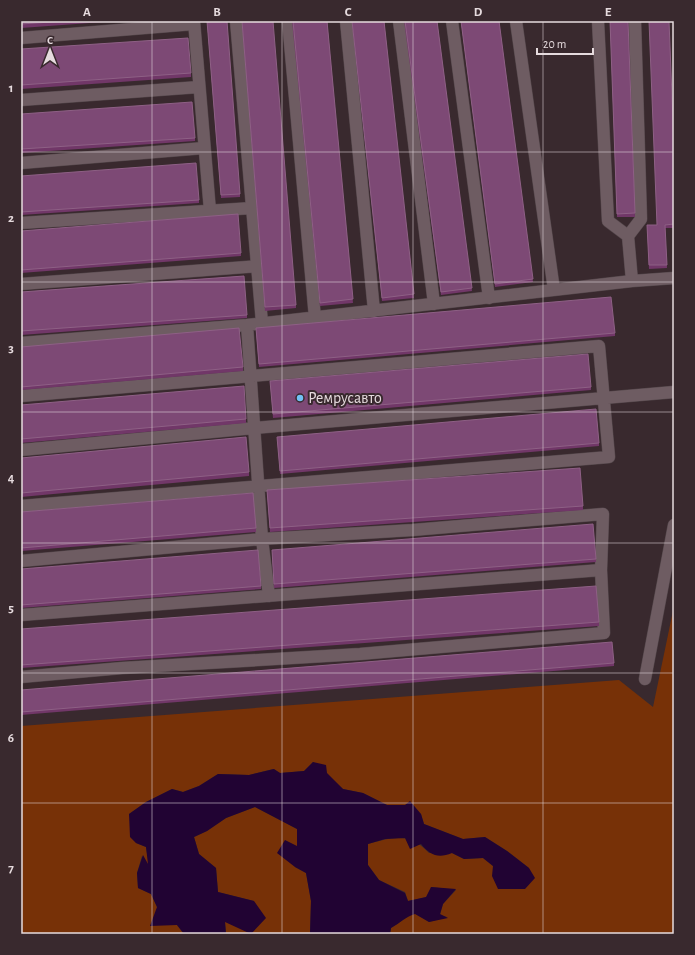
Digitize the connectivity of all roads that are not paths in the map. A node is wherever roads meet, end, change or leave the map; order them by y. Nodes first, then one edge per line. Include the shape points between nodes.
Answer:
1 (236, 21) edge
2 (288, 21) edge
3 (346, 21) edge
4 (399, 21) edge
5 (452, 21) edge
6 (516, 21) edge
7 (598, 21) edge
8 (635, 21) edge
9 (194, 23) edge
10 (21, 38) edge
11 (199, 87) junction
12 (21, 100) edge
13 (204, 148) junction
14 (21, 163) edge
15 (252, 208) junction
16 (210, 211) junction
17 (21, 223) edge
18 (628, 236) junction
19 (258, 266) junction
20 (674, 278) edge
21 (632, 282) junction
22 (21, 284) edge
23 (554, 290) junction
24 (490, 298) junction
25 (434, 304) junction
26 (374, 311) junction
27 (315, 318) junction
28 (262, 324) junction
29 (247, 325) junction
30 (21, 343) edge
31 (250, 377) junction
32 (674, 392) edge
33 (21, 396) edge
34 (603, 397) junction
35 (254, 428) junction
36 (21, 450) edge
37 (258, 486) junction
38 (21, 506) edge
39 (674, 525) edge
40 (262, 539) junction
41 (21, 560) edge
42 (601, 570) junction
43 (270, 596) junction
44 (21, 614) edge
45 (21, 677) edge
46 (645, 679) dead end

1 - 15 street
2 - 27 street
3 - 26 street
4 - 25 street
5 - 24 street
6 - 23 street
7 - 18 street via 608,221
8 - 18 street via 641,219
9 - 10 street
9 - 11 street
11 - 12 street
11 - 13 street
13 - 14 street
13 - 16 street
15 - 16 street
15 - 19 street
16 - 17 street
18 - 21 street
19 - 22 street
19 - 28 street
20 - 21 street
21 - 23 street
23 - 24 street
24 - 25 street
25 - 26 street
26 - 27 street
27 - 28 street
28 - 29 street
29 - 30 street
29 - 31 street
31 - 33 street
31 - 34 street via 599,346
31 - 35 street
32 - 34 street
34 - 35 street
34 - 37 street via 608,457
35 - 36 street
35 - 37 street
37 - 38 street
37 - 40 street
39 - 46 street
40 - 41 street
40 - 42 street via 413,530 603,514
40 - 43 street
42 - 43 street
42 - 45 street via 604,632 368,653 122,668
43 - 44 street

